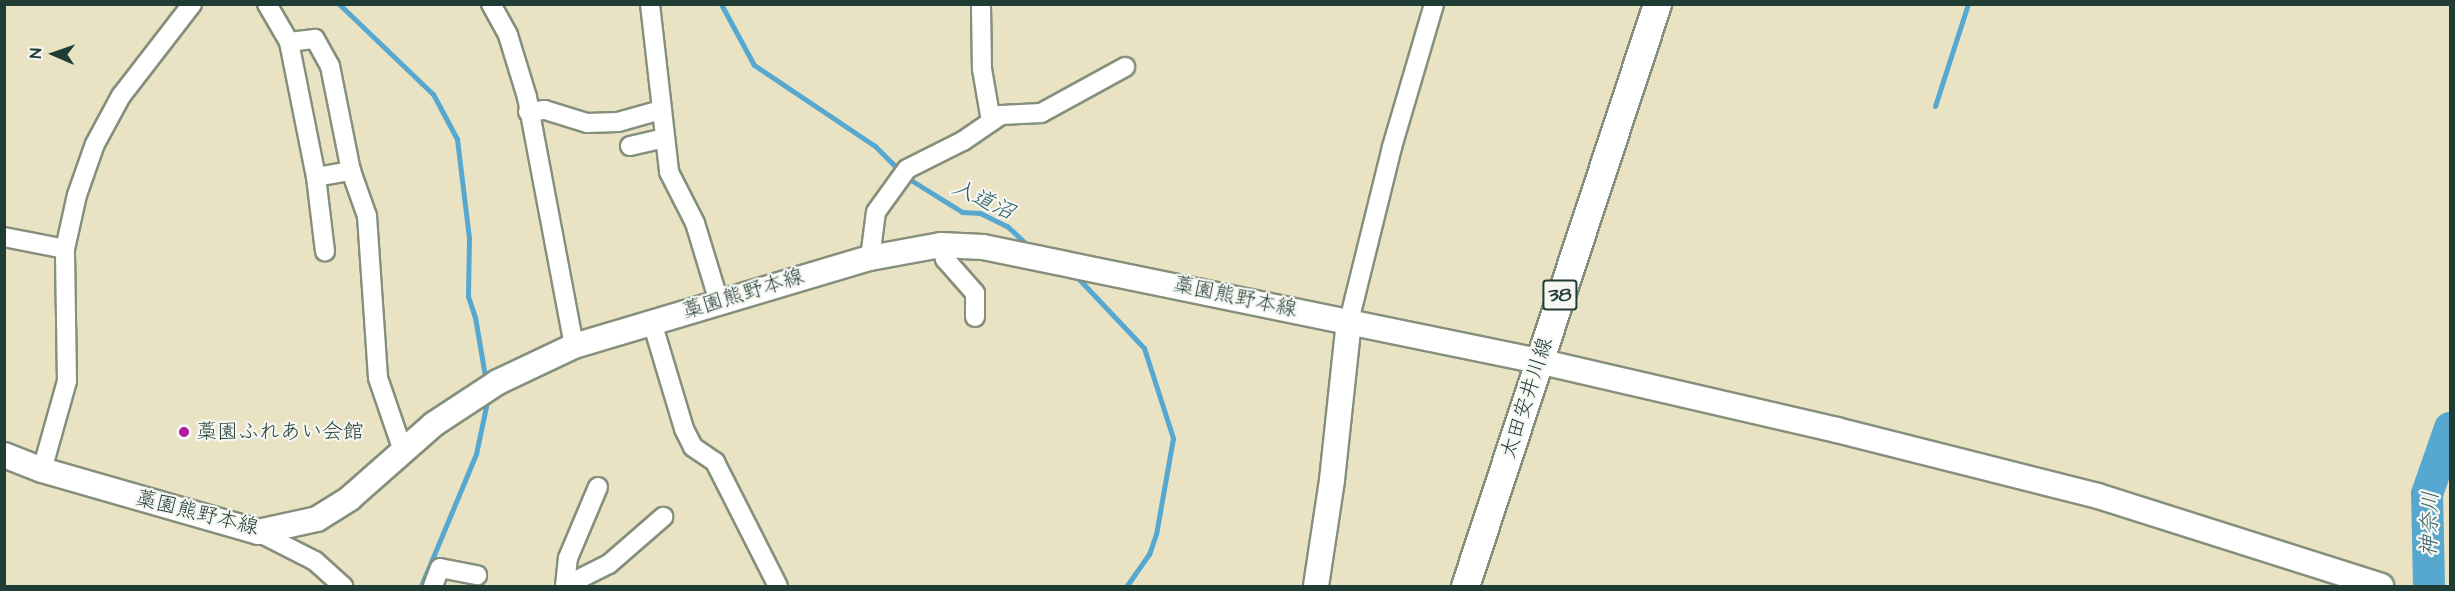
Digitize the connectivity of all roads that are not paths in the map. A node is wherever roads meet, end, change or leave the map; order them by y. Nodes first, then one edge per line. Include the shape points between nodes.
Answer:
1 (192, 4) edge
2 (267, 4) edge
3 (491, 4) edge
4 (650, 4) edge
5 (1434, 4) edge
6 (1657, 4) edge
7 (981, 6) edge
8 (289, 42) junction
9 (1125, 67) dead end
10 (661, 110) junction
11 (528, 112) junction
12 (991, 121) junction
13 (665, 138) junction
14 (630, 146) dead end
15 (351, 171) junction
16 (316, 177) junction
17 (4, 237) edge
18 (941, 245) junction
19 (65, 249) junction
20 (324, 251) dead end
21 (870, 258) junction
22 (719, 302) junction
23 (975, 317) dead end
24 (1348, 321) junction
25 (652, 322) junction
26 (574, 346) junction
27 (1538, 361) junction
28 (403, 451) junction
29 (4, 455) edge
30 (42, 470) junction
31 (598, 487) dead end
32 (663, 517) dead end
33 (258, 532) junction
34 (477, 575) dead end
35 (337, 584) edge
36 (433, 586) edge
37 (565, 586) edge
38 (778, 586) edge
39 (1316, 586) edge
40 (1465, 586) edge
41 (2381, 586) edge

1 - 19 street via 121,96 95,144 76,195
2 - 8 street
3 - 11 street via 508,35
4 - 10 street
5 - 24 street via 1392,147
6 - 27 main road, 太田安井川線 / 38
7 - 12 street via 982,69
8 - 15 street via 315,39 330,66
8 - 16 street
9 - 12 street via 1041,113 1001,115
10 - 11 street via 587,123 545,110
10 - 13 street
11 - 26 street
12 - 21 street via 903,173 876,212
13 - 14 street
13 - 22 street via 669,172 695,223
15 - 16 street
15 - 28 street via 367,216 378,378
16 - 20 street
17 - 19 street
18 - 21 main road, 藁園熊野本線
18 - 23 street via 945,259 975,292
18 - 24 main road, 藁園熊野本線 via 1029,254
19 - 30 street via 67,381
21 - 22 main road, 藁園熊野本線
22 - 25 main road, 藁園熊野本線
24 - 27 main road, 藁園熊野本線
24 - 39 main road via 1339,426
25 - 26 main road, 藁園熊野本線
25 - 38 street via 684,429 693,447 715,462
26 - 28 main road, 藁園熊野本線 via 498,382
27 - 40 main road, 太田安井川線 / 38
27 - 41 main road, 藁園熊野本線 via 2098,496
28 - 33 main road, 藁園熊野本線 via 350,498 317,519
29 - 30 main road, 藁園熊野本線
30 - 33 main road, 藁園熊野本線
31 - 37 street via 568,558
32 - 37 street via 609,564
33 - 35 street via 307,556
34 - 36 street via 440,568

